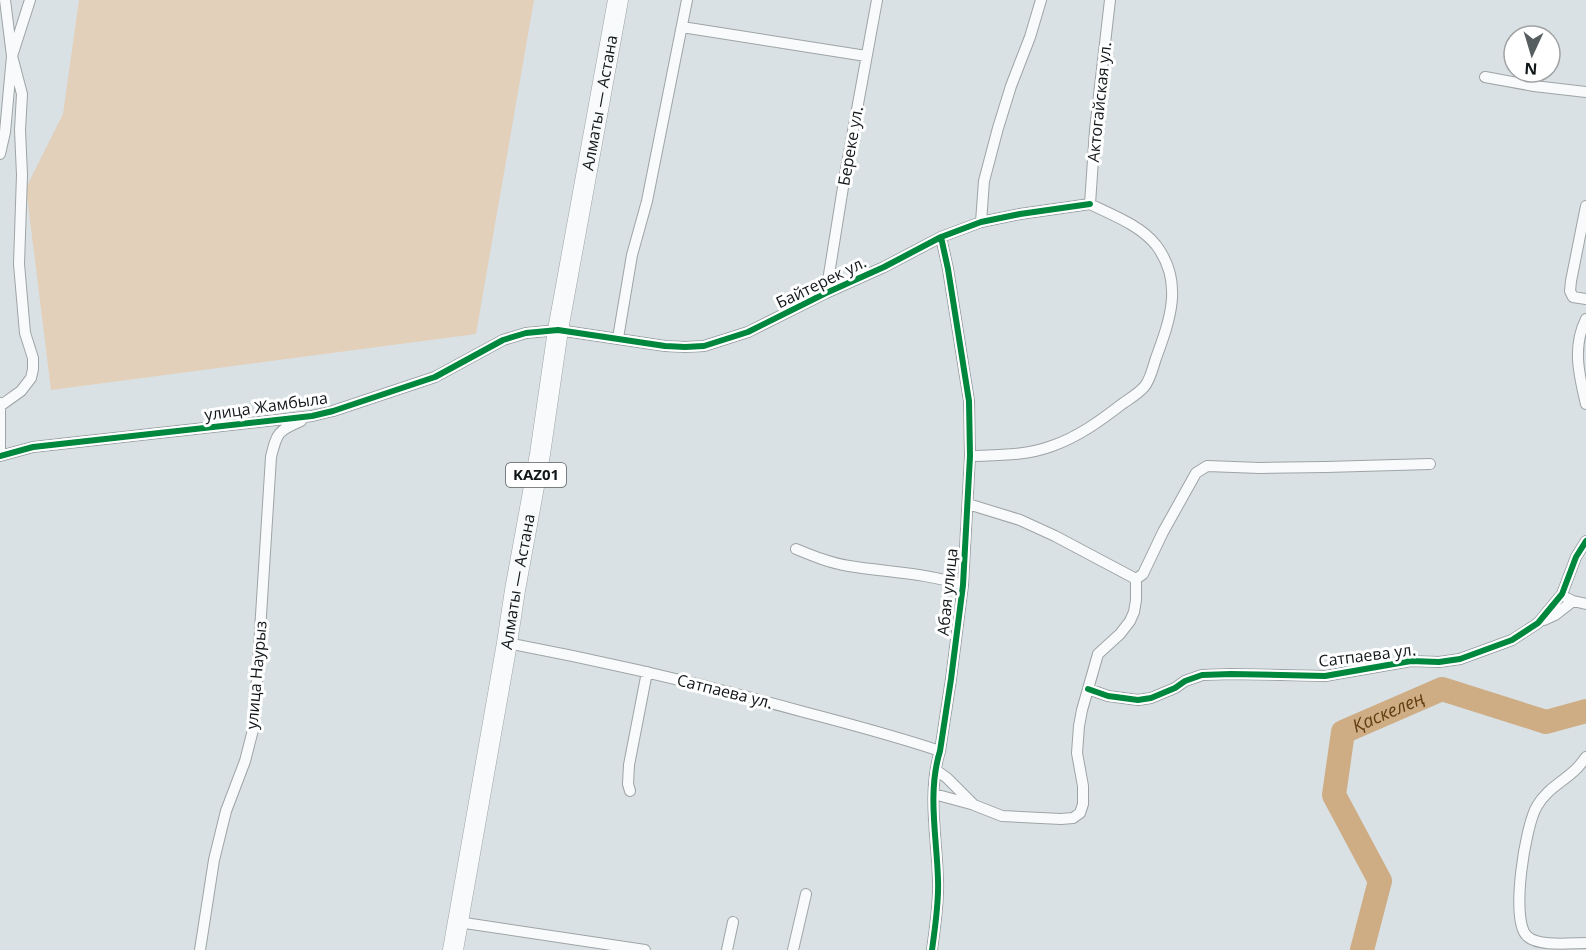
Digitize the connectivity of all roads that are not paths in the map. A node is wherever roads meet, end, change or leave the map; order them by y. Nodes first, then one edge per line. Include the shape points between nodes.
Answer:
1 (5, 0) edge
2 (30, 0) edge
3 (618, 0) edge
4 (687, 0) edge
5 (877, 0) edge
6 (1041, 0) edge
7 (1110, 0) edge
8 (682, 27) junction
9 (12, 56) junction
10 (867, 56) junction
11 (1485, 77) dead end
12 (1586, 92) edge
13 (0, 154) edge
14 (1090, 204) junction
15 (1586, 206) edge
16 (981, 222) junction
17 (941, 237) junction
18 (826, 293) junction
19 (1586, 299) edge
20 (1586, 319) edge
21 (558, 330) junction
22 (618, 338) junction
23 (1586, 404) edge
24 (0, 405) edge
25 (312, 416) junction
26 (0, 456) edge
27 (970, 456) junction
28 (1430, 464) dead end
29 (968, 504) junction
30 (1586, 541) edge
31 (796, 549) dead end
32 (1136, 579) junction
33 (963, 585) junction
34 (1562, 594) junction
35 (1573, 601) junction
36 (1586, 604) edge
37 (1538, 623) junction
38 (507, 643) junction
39 (647, 672) junction
40 (1088, 689) junction
41 (940, 751) junction
42 (1586, 757) edge
43 (936, 770) junction
44 (1574, 771) junction
45 (1586, 772) edge
46 (630, 790) dead end
47 (934, 794) junction
48 (974, 805) junction
49 (806, 894) dead end
50 (458, 922) junction
51 (733, 922) dead end
52 (1586, 943) edge
53 (200, 950) edge
54 (453, 950) edge
55 (645, 950) edge
56 (727, 950) edge
57 (793, 950) edge
58 (932, 950) edge

1 - 9 street
2 - 9 street
3 - 21 highway, Алматы — Астана / KАZ01
4 - 8 street
5 - 10 street, Береке ул.
6 - 16 street via 998,128 984,181
7 - 14 street, Актогайская ул.
8 - 10 street
8 - 22 street via 647,201 632,255
9 - 13 street
9 - 24 street via 22,94 19,264 25,333 33,369 21,391
10 - 18 street, Береке ул.
11 - 12 street
14 - 16 street, Байтерек ул.
14 - 27 street via 1139,230 1155,245 1170,273 1172,309 1146,386 1078,435 1052,446 1012,455
15 - 19 street via 1570,291 1573,297
16 - 17 street, Байтерек ул.
17 - 18 street, Байтерек ул.
17 - 27 street, Абая улица via 969,401
18 - 22 street, Байтерек ул. via 748,332 704,346 665,346
20 - 23 street via 1578,341 1580,384
21 - 22 street, Байтерек ул.
21 - 25 street, улица Жамбыла via 503,340 435,377
21 - 38 highway, Алматы — Астана / KАZ01
24 - 26 street
25 - 26 street, улица Жамбыла via 33,447
25 - 53 street, улица Наурыз via 281,431 271,457 254,726 214,860
27 - 29 street, Абая улица
28 - 32 street via 1208,466 1196,473 1143,574
29 - 32 street via 1020,520
29 - 33 street, Абая улица
30 - 34 street, Сатпаева ул.
31 - 33 street via 848,566 946,579
32 - 40 street via 1134,612 1120,634 1098,654
33 - 41 street, Абая улица
34 - 35 street
34 - 37 street, Сатпаева ул.
35 - 36 street
35 - 37 street
37 - 40 street, Сатпаева ул. via 1512,640 1460,659 1411,661 1325,676 1202,675 1138,700
38 - 39 street, Сатпаева ул.
38 - 50 highway, Алматы — Астана / KАZ01
39 - 41 street, Сатпаева ул.
39 - 46 street via 629,765
40 - 48 street via 1077,753 1083,786 1080,813 1061,819 1002,816
41 - 43 street, Абая улица
42 - 44 street
43 - 47 street, Абая улица
43 - 48 street
44 - 45 street
44 - 52 street via 1546,793 1531,818 1524,846 1520,920 1522,931 1540,942
47 - 48 street
47 - 58 street, Абая улица via 938,881
49 - 57 street
50 - 54 highway, Алматы — Астана / KАZ01
50 - 55 street
51 - 56 street

